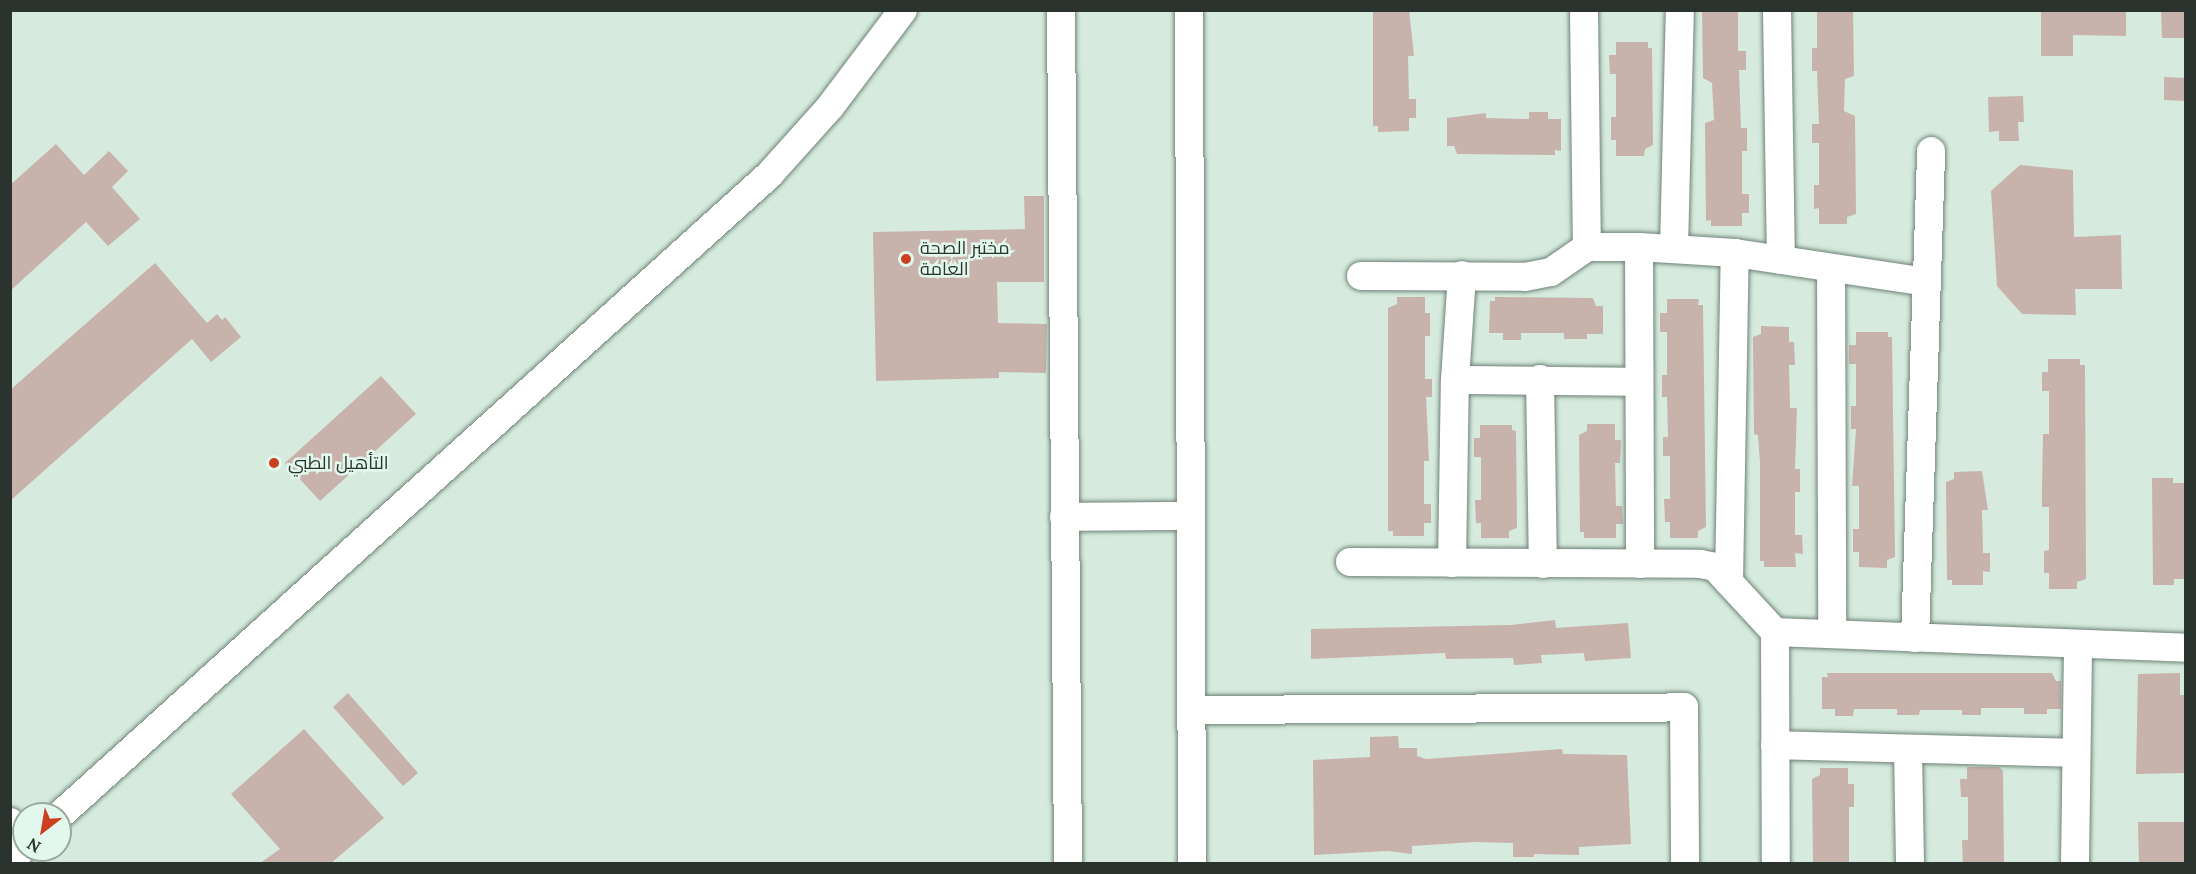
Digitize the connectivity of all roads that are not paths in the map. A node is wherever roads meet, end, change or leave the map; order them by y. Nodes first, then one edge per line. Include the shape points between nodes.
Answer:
1 (903, 10) edge
2 (1060, 10) edge
3 (1189, 10) edge
4 (1584, 10) edge
5 (1680, 10) edge
6 (1777, 10) edge
7 (1931, 151) dead end
8 (1587, 247) junction
9 (1639, 247) junction
10 (1674, 249) junction
11 (1735, 253) junction
12 (1781, 260) junction
13 (1831, 268) junction
14 (1461, 275) junction
15 (1361, 276) dead end
16 (1927, 282) junction
17 (1455, 380) junction
18 (1540, 380) junction
19 (1639, 382) junction
20 (1190, 516) junction
21 (1064, 517) junction
22 (1350, 562) dead end
23 (1452, 563) junction
24 (1543, 564) junction
25 (1640, 564) junction
26 (1729, 582) junction
27 (1775, 632) junction
28 (1832, 634) junction
29 (1915, 638) junction
30 (2078, 645) junction
31 (2186, 648) edge
32 (1191, 710) junction
33 (1775, 745) junction
34 (1908, 749) junction
35 (2076, 753) junction
36 (72, 804) edge
37 (1068, 864) edge
38 (1192, 864) edge
39 (1685, 864) edge
40 (1776, 864) edge
41 (1910, 864) edge
42 (2075, 864) edge

1 - 36 street via 830,107 769,175
2 - 21 street
3 - 20 street
4 - 8 street
5 - 10 street
6 - 12 street
7 - 16 street
8 - 9 street
8 - 14 street via 1551,272 1525,277
9 - 10 street
9 - 19 street
10 - 11 street
11 - 12 street
11 - 26 street
12 - 13 street
13 - 16 street
13 - 28 street
14 - 15 street
14 - 17 street
16 - 29 street
17 - 18 street
17 - 23 street
18 - 19 street
18 - 24 street
19 - 25 street
20 - 21 street
20 - 32 street
21 - 37 street
22 - 23 street
23 - 24 street
24 - 25 street
25 - 26 street via 1715,567
26 - 27 street
27 - 28 street
27 - 33 street
28 - 29 street
29 - 30 street
30 - 31 street
30 - 35 street
32 - 38 street
32 - 39 street via 1684,707
33 - 34 street
33 - 40 street
34 - 35 street
34 - 41 street
35 - 42 street

